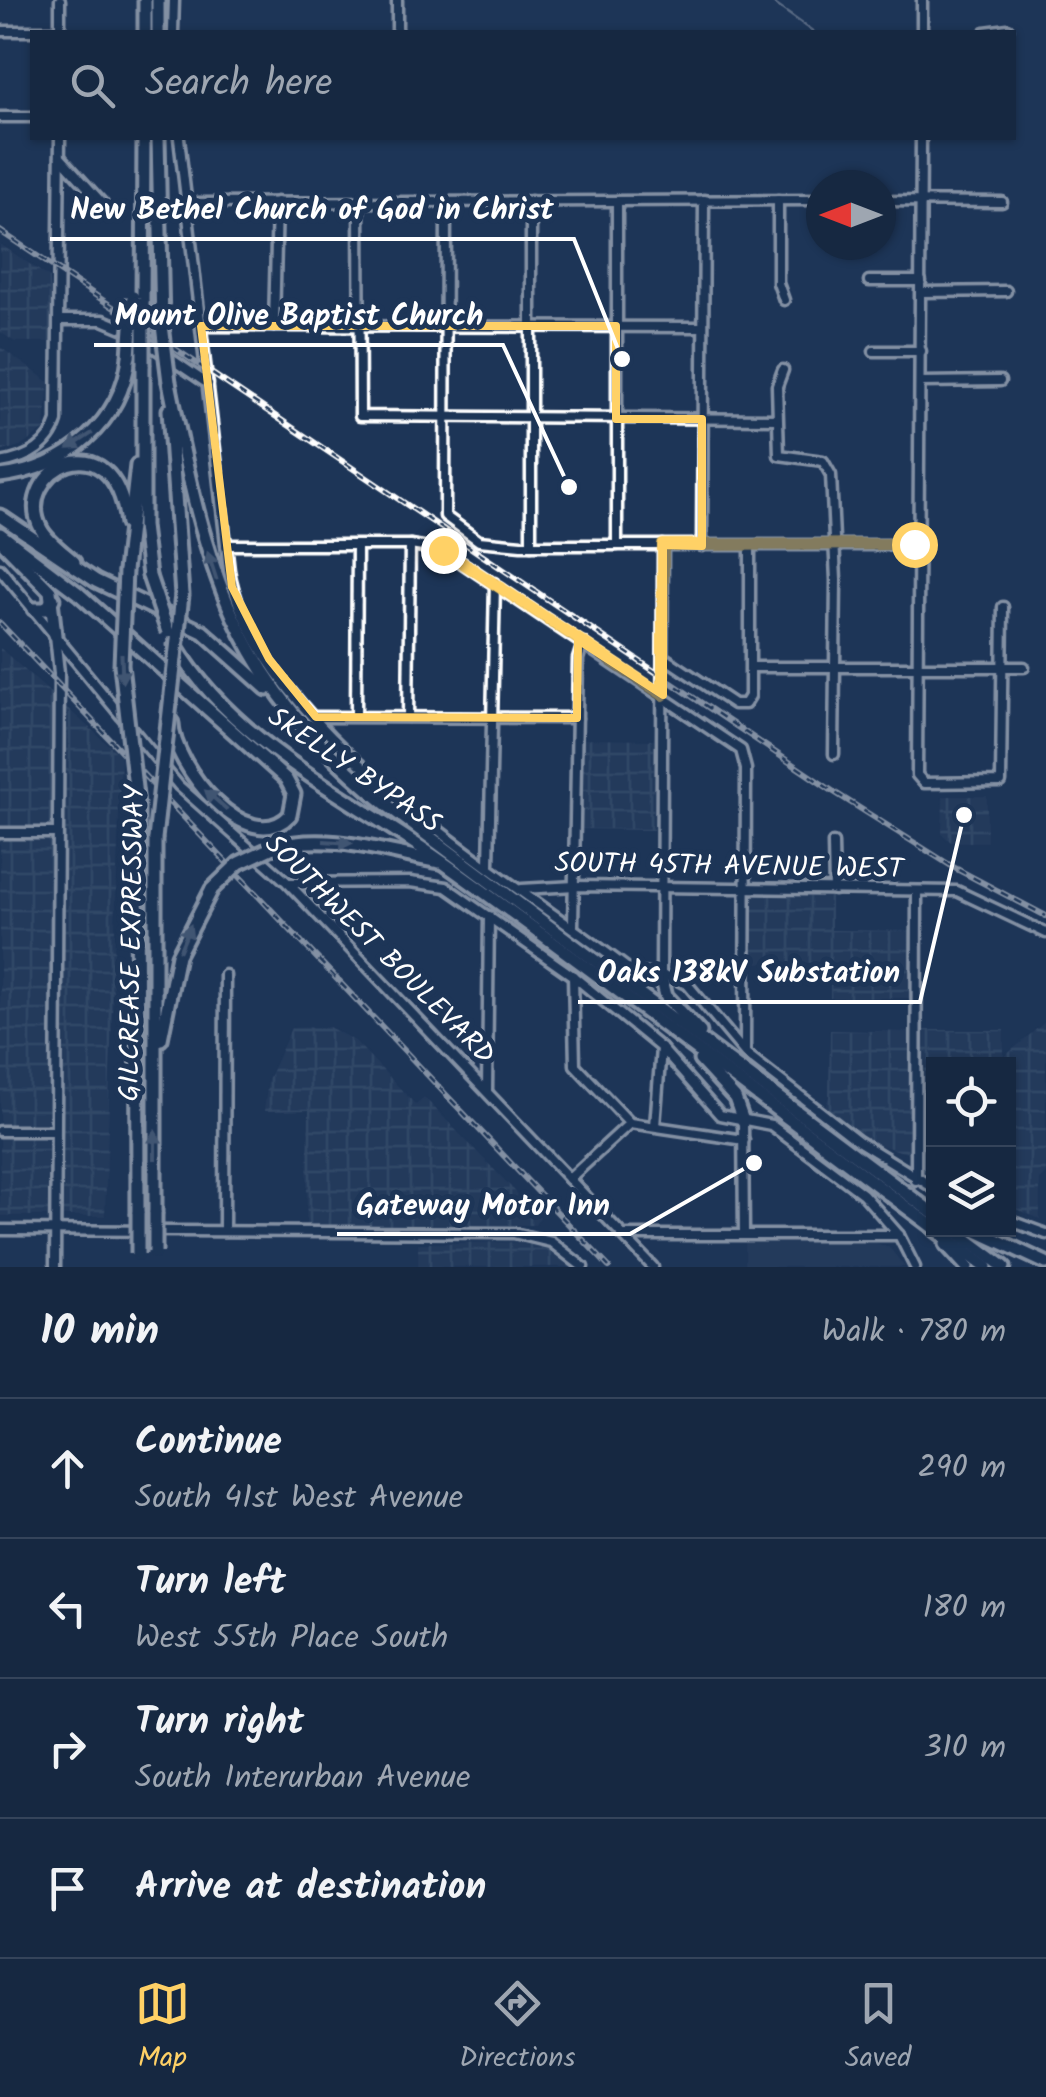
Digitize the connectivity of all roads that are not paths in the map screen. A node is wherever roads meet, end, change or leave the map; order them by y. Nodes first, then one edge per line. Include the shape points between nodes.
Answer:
1 (60, 0) edge
2 (143, 0) edge
3 (158, 0) edge
4 (174, 0) edge
5 (397, 0) edge
6 (922, 0) edge
7 (145, 27) edge
8 (1008, 29) dead end
9 (60, 30) edge
10 (158, 30) edge
11 (173, 30) edge
12 (397, 30) edge
13 (922, 30) edge
14 (1000, 30) edge
15 (0, 31) edge
16 (30, 32) edge
17 (0, 117) edge
18 (30, 117) edge
19 (60, 140) edge
20 (144, 140) edge
21 (158, 140) edge
22 (179, 140) edge
23 (921, 140) edge
24 (60, 157) junction
25 (704, 200) junction
26 (778, 200) junction
27 (806, 200) edge
28 (531, 201) junction
29 (617, 201) junction
30 (896, 201) edge
31 (921, 201) junction
32 (276, 202) junction
33 (360, 202) junction
34 (446, 202) junction
35 (1002, 202) dead end
36 (102, 204) dead end
37 (188, 204) junction
38 (869, 281) dead end
39 (921, 281) junction
40 (921, 292) junction
41 (1006, 292) dead end
42 (138, 300) junction
43 (784, 300) dead end
44 (59, 320) junction
45 (201, 326) junction
46 (274, 326) junction
47 (358, 326) junction
48 (446, 326) junction
49 (532, 326) junction
50 (616, 326) junction
51 (702, 327) junction
52 (874, 351) dead end
53 (921, 351) junction
54 (783, 370) dead end
55 (1000, 381) dead end
56 (169, 382) junction
57 (921, 382) junction
58 (208, 384) junction
59 (444, 418) junction
60 (616, 418) junction
61 (531, 419) junction
62 (702, 419) junction
63 (777, 419) junction
64 (142, 431) junction
65 (0, 463) edge
66 (0, 476) edge
67 (0, 516) edge
68 (128, 524) junction
69 (0, 537) edge
70 (410, 544) junction
71 (832, 544) junction
72 (920, 544) junction
73 (226, 545) junction
74 (530, 545) junction
75 (617, 545) junction
76 (663, 545) junction
77 (357, 546) junction
78 (702, 546) junction
79 (750, 548) junction
80 (0, 569) edge
81 (96, 581) junction
82 (495, 583) junction
83 (53, 598) junction
84 (1003, 607) dead end
85 (34, 609) junction
86 (55, 635) junction
87 (583, 643) junction
88 (665, 658) junction
89 (75, 660) junction
90 (1004, 666) junction
91 (750, 667) junction
92 (918, 667) junction
93 (1024, 667) dead end
94 (833, 668) junction
95 (58, 673) junction
96 (663, 695) junction
97 (171, 696) junction
98 (281, 702) junction
99 (356, 716) junction
100 (408, 716) junction
101 (491, 716) junction
102 (316, 717) junction
103 (577, 718) junction
104 (242, 738) junction
105 (834, 754) dead end
106 (338, 792) junction
107 (0, 833) edge
108 (57, 833) junction
109 (834, 843) dead end
110 (445, 863) junction
111 (489, 866) junction
112 (288, 882) junction
113 (575, 886) junction
114 (662, 888) junction
115 (522, 889) junction
116 (746, 889) junction
117 (834, 890) junction
118 (917, 892) junction
119 (489, 916) junction
120 (573, 926) junction
121 (1046, 933) edge
122 (224, 975) dead end
123 (572, 976) junction
124 (661, 976) junction
125 (745, 1019) junction
126 (723, 1027) junction
127 (684, 1042) junction
128 (661, 1048) junction
129 (745, 1053) junction
130 (724, 1056) junction
131 (680, 1068) junction
132 (660, 1074) junction
133 (155, 1077) junction
134 (486, 1091) junction
135 (743, 1121) junction
136 (630, 1123) junction
137 (655, 1126) junction
138 (0, 1131) edge
139 (55, 1131) junction
140 (744, 1140) junction
141 (569, 1179) junction
142 (916, 1180) junction
143 (926, 1184) edge
144 (926, 1213) edge
145 (926, 1215) edge
146 (1016, 1223) edge
147 (0, 1230) edge
148 (56, 1230) junction
149 (224, 1231) junction
150 (744, 1234) junction
151 (1046, 1234) edge
152 (623, 1235) junction
153 (899, 1235) junction
154 (945, 1237) edge
155 (952, 1237) edge
156 (963, 1237) edge
157 (991, 1237) edge
158 (138, 1261) edge
159 (1046, 1262) edge
160 (54, 1267) edge
161 (154, 1267) edge
162 (583, 1267) edge
163 (653, 1267) edge
164 (914, 1267) edge
165 (967, 1267) edge
166 (986, 1267) edge
167 (1004, 1267) edge

1 - 9 street
2 - 7 highway
3 - 10 highway
4 - 11 street
5 - 12 street
6 - 13 street
8 - 14 street
15 - 16 street
17 - 18 street
19 - 24 street
20 - 42 highway, SKELLY BYPASS
21 - 56 highway, SKELLY BYPASS, bridge
22 - 37 street
23 - 31 street
24 - 36 street
24 - 44 street
25 - 26 street
25 - 29 street
25 - 51 street
26 - 27 street
26 - 43 street
28 - 29 street
28 - 34 street
28 - 49 street
29 - 50 street
30 - 31 street
31 - 35 street
31 - 39 street
32 - 33 street
32 - 37 street
32 - 46 street
33 - 34 street
33 - 47 street
34 - 48 street
37 - 45 street
38 - 39 street
39 - 40 street
40 - 41 street
40 - 53 street
42 - 64 highway, SKELLY BYPASS, bridge
42 -> 66 highway, bridge via 120,397 102,426 33,468
44 - 58 street via 116,323
44 - 65 street via 54,432 34,452
45 - 46 street
45 - 58 street
46 - 47 street
47 - 48 street
47 - 59 street via 360,416
48 - 49 street
48 - 59 street
49 - 50 street
49 - 61 street
50 - 51 street
50 - 60 street
51 - 62 street
52 - 53 street
53 - 57 street
54 - 63 street
55 - 57 street
56 - 97 highway, GILCREASE EXPRESSWAY, bridge via 182,595
98 -> 56 highway, SKELLY BYPASS via 213,572
57 - 72 street
58 - 73 street
59 - 61 street
59 - 74 street via 446,516 478,540
60 - 61 street
60 - 62 street
60 - 75 street
61 - 74 street
62 - 63 street
62 - 78 street
63 - 71 street via 779,454 826,464 831,475
64 - 68 highway, GILCREASE EXPRESSWAY
64 - 106 highway, SKELLY BYPASS, bridge via 149,576 168,632 226,712
67 - 81 highway
68 - 81 highway via 118,482 97,465 66,465 42,485 36,508 42,531
68 -> 158 highway, GILCREASE EXPRESSWAY, bridge via 122,680 137,805
69 - 83 highway
69 - 104 highway via 79,594
70 - 77 street
70 - 82 street via 443,550
70 - 100 street
71 - 72 street
71 - 79 street
71 - 94 street
72 - 92 street
73 - 77 street
73 - 102 street via 232,587 248,626
74 - 75 street
75 - 76 street
76 - 78 street
76 - 88 street
77 - 99 street
78 - 79 street
79 - 91 street
80 - 85 street, SOUTHWEST BOULEVARD
81 - 98 highway via 203,632
82 - 87 street
82 - 101 street
83 - 85 highway via 46,609
83 - 86 highway
84 - 90 street
85 - 86 street, SOUTHWEST BOULEVARD
86 - 89 street, SOUTHWEST BOULEVARD
86 - 95 street
87 - 96 street
87 - 103 street
88 - 91 street via 734,704 750,696
88 - 96 street
89 - 95 street
89 - 112 street, SOUTHWEST BOULEVARD via 179,786
90 - 92 street
90 - 92 street via 1001,782 920,781
90 - 93 street
91 - 94 street
92 - 94 street
94 - 105 street
95 - 108 street
96 - 114 street
96 - 116 street via 744,755
104 -> 97 highway, bridge via 292,788 292,811 276,826 258,828 202,788 172,737
97 - 133 highway, GILCREASE EXPRESSWAY, bridge via 155,839
98 - 130 highway, SKELLY BYPASS via 387,805
99 - 100 street
99 - 102 street
100 - 101 street
101 - 103 street
101 - 111 street
102 - 111 street via 378,781
103 - 113 street
104 - 106 highway
106 - 110 highway, SKELLY BYPASS
107 - 108 street
108 - 139 street
109 - 117 street
110 - 127 highway, SKELLY BYPASS
133 -> 110 highway, bridge via 178,956 212,889 239,864 299,842 350,842
111 - 115 street
112 - 119 street via 446,887
112 - 134 street, SOUTHWEST BOULEVARD
113 - 114 street, SOUTH 45TH AVENUE WEST
113 - 115 street, SOUTH 45TH AVENUE WEST
113 - 120 street
114 - 116 street, SOUTH 45TH AVENUE WEST
114 - 124 street
115 - 120 street
116 - 117 street, SOUTH 45TH AVENUE WEST
116 - 125 street
117 - 118 street, SOUTH 45TH AVENUE WEST
118 - 121 street, SOUTH 45TH AVENUE WEST via 972,896
118 - 142 street
119 - 123 street
119 - 134 street
120 - 124 street via 632,972
122 - 149 street
123 - 128 street
123 - 136 street via 575,1065
124 - 126 street via 688,985
124 - 130 highway via 666,996
125 - 126 street
125 - 129 street
126 - 129 street
127 - 135 highway via 735,1098
127 - 145 highway, SKELLY BYPASS
128 - 131 street
128 - 132 street
129 - 142 street
130 - 144 highway, SKELLY BYPASS
131 - 132 street
131 - 135 street via 720,1115
132 - 137 street
161 -> 133 highway, GILCREASE EXPRESSWAY, bridge
134 - 141 street, SOUTHWEST BOULEVARD
135 - 140 street
135 - 153 street via 772,1125 863,1194
136 - 137 street
136 - 141 street
137 - 140 street
138 - 139 street
139 - 148 street
140 - 150 street
141 - 152 street, SOUTHWEST BOULEVARD
142 - 143 street
146 - 151 street
147 - 148 street
148 - 149 street
148 - 160 street
149 - 162 street via 523,1234 558,1245
150 - 152 street
150 - 153 street
152 - 163 street, SOUTHWEST BOULEVARD
153 - 164 street
154 - 165 highway
155 - 166 highway, SKELLY BYPASS
156 - 167 highway
157 - 159 highway

